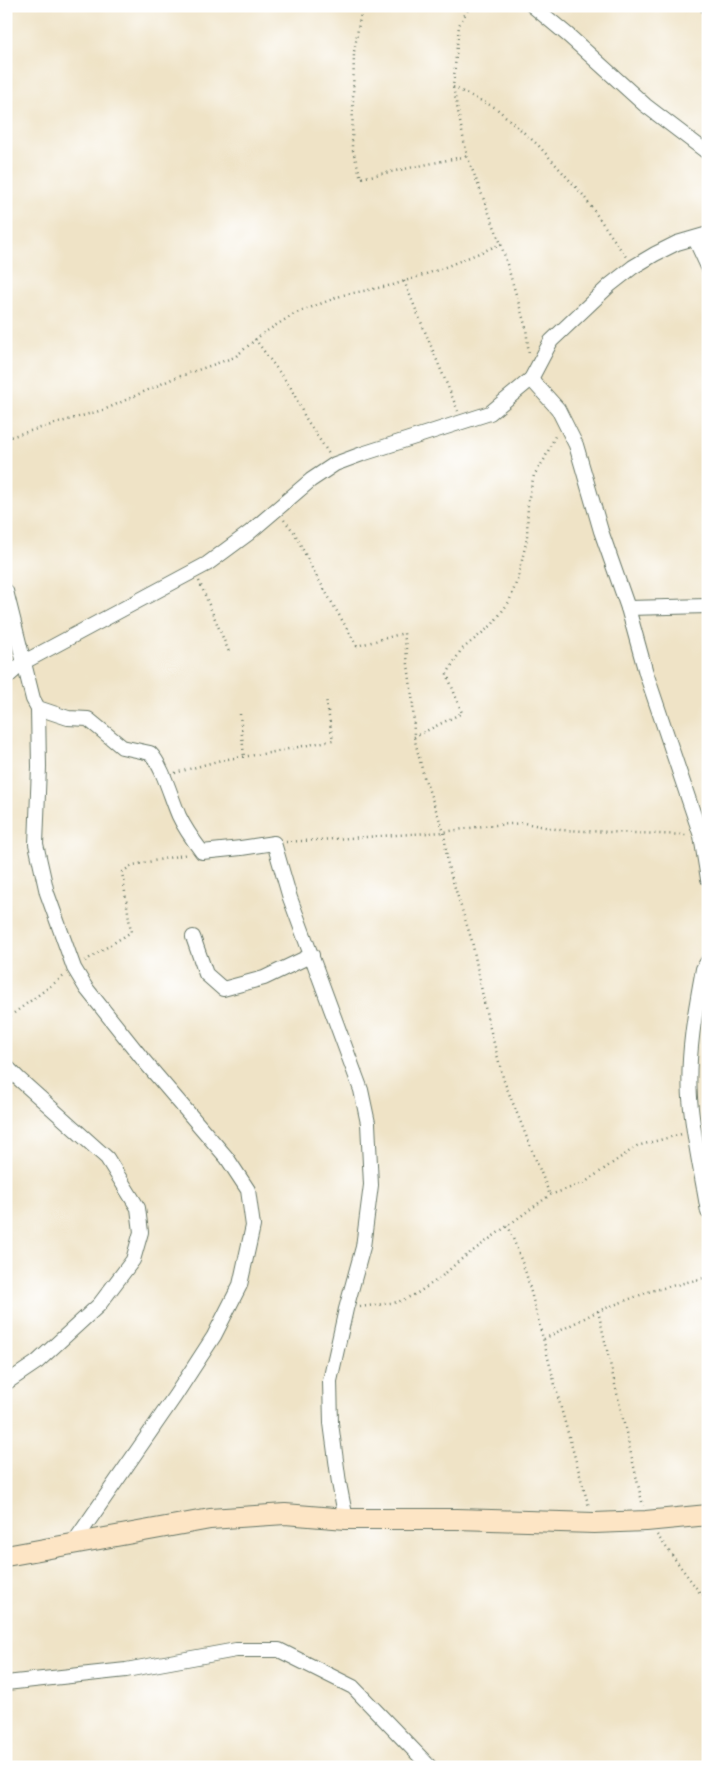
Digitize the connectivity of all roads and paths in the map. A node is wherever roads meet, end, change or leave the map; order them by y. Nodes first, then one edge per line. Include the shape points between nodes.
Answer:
1 (362, 6) edge
2 (470, 6) edge
3 (533, 6) edge
4 (454, 86) junction
5 (708, 153) edge
6 (467, 156) junction
7 (702, 237) edge
8 (500, 244) junction
9 (633, 267) junction
10 (708, 267) edge
11 (404, 281) junction
12 (255, 340) junction
13 (531, 379) junction
14 (558, 409) junction
15 (463, 422) junction
16 (6, 438) edge
17 (336, 464) junction
18 (276, 509) junction
19 (194, 571) junction
20 (6, 591) edge
21 (708, 606) edge
22 (628, 608) junction
23 (229, 652) dead end
24 (24, 662) junction
25 (6, 678) edge
26 (326, 699) dead end
27 (38, 708) junction
28 (240, 714) dead end
29 (414, 737) junction
30 (244, 757) junction
31 (162, 776) junction
32 (444, 832) junction
33 (701, 836) junction
34 (274, 843) junction
35 (202, 852) junction
36 (708, 879) edge
37 (193, 937) dead end
38 (312, 954) junction
39 (708, 961) edge
40 (74, 968) junction
41 (6, 1020) edge
42 (6, 1066) edge
43 (694, 1131) junction
44 (550, 1195) junction
45 (708, 1212) edge
46 (508, 1225) junction
47 (708, 1277) edge
48 (346, 1309) junction
49 (598, 1311) junction
50 (544, 1339) junction
51 (6, 1383) edge
52 (708, 1516) edge
53 (346, 1519) junction
54 (646, 1521) junction
55 (594, 1523) junction
56 (72, 1545) junction
57 (6, 1556) edge
58 (708, 1597) edge
59 (6, 1683) edge
60 (430, 1767) edge

1 - 6 path via 354,52 352,147 361,178
2 - 4 path via 459,25
3 - 5 street via 645,105
4 - 6 path
4 - 9 path via 496,108 538,145 583,195
6 - 8 path
7 - 9 street via 678,243
7 - 10 street
8 - 11 path
8 - 13 path via 526,328
9 - 13 street via 610,284 551,341
11 - 12 path via 343,295 302,311
11 - 15 path
12 - 16 path via 235,357 172,379 106,409
12 - 17 path via 290,388
13 - 14 street
13 - 15 street via 490,413
14 - 22 street via 576,445
14 - 29 path via 556,436 534,475 528,501 527,538 509,602 492,625 461,650 447,674 462,713
15 - 17 street
17 - 18 street
18 - 19 street via 249,533
18 - 29 path via 294,532 357,646 404,633
19 - 23 path
19 - 24 street
20 - 24 street
21 - 22 street
22 - 33 street via 646,673
24 - 25 street
24 - 27 street
26 - 30 path via 333,740
27 - 31 street via 68,718 88,719 122,747 150,753
27 - 40 street via 36,844 47,893
28 - 30 path
29 - 32 path via 424,777
30 - 31 path
31 - 35 street via 179,817
32 - 33 path via 524,823 561,830
32 - 34 path
32 - 44 path via 448,866 472,941 504,1081
33 - 36 street
34 - 35 street
34 - 38 street via 290,898
35 - 40 path via 133,864 122,872 131,932
37 - 38 street via 206,974 223,989 264,978
38 - 48 street via 361,1090 368,1123 371,1185 363,1247
39 - 43 street via 702,969 692,1033 690,1097
40 - 41 path
40 - 56 street via 139,1055 227,1158 248,1190 253,1226 240,1284 214,1336
42 - 51 street via 107,1158 138,1208 141,1232 134,1260 99,1305 37,1362
43 - 44 path via 637,1146 584,1183
43 - 45 street
44 - 46 path
46 - 48 path via 416,1294 398,1302
46 - 50 path via 526,1273
47 - 49 path via 652,1291
48 - 53 street via 330,1381 331,1423
49 - 50 path
49 - 54 path
50 - 55 path
52 - 54 main road
53 - 55 main road
53 - 56 main road via 285,1514 210,1519
54 - 55 main road
54 - 58 path via 700,1593
56 - 57 main road
59 - 60 street via 126,1670 236,1650 279,1650 353,1687

